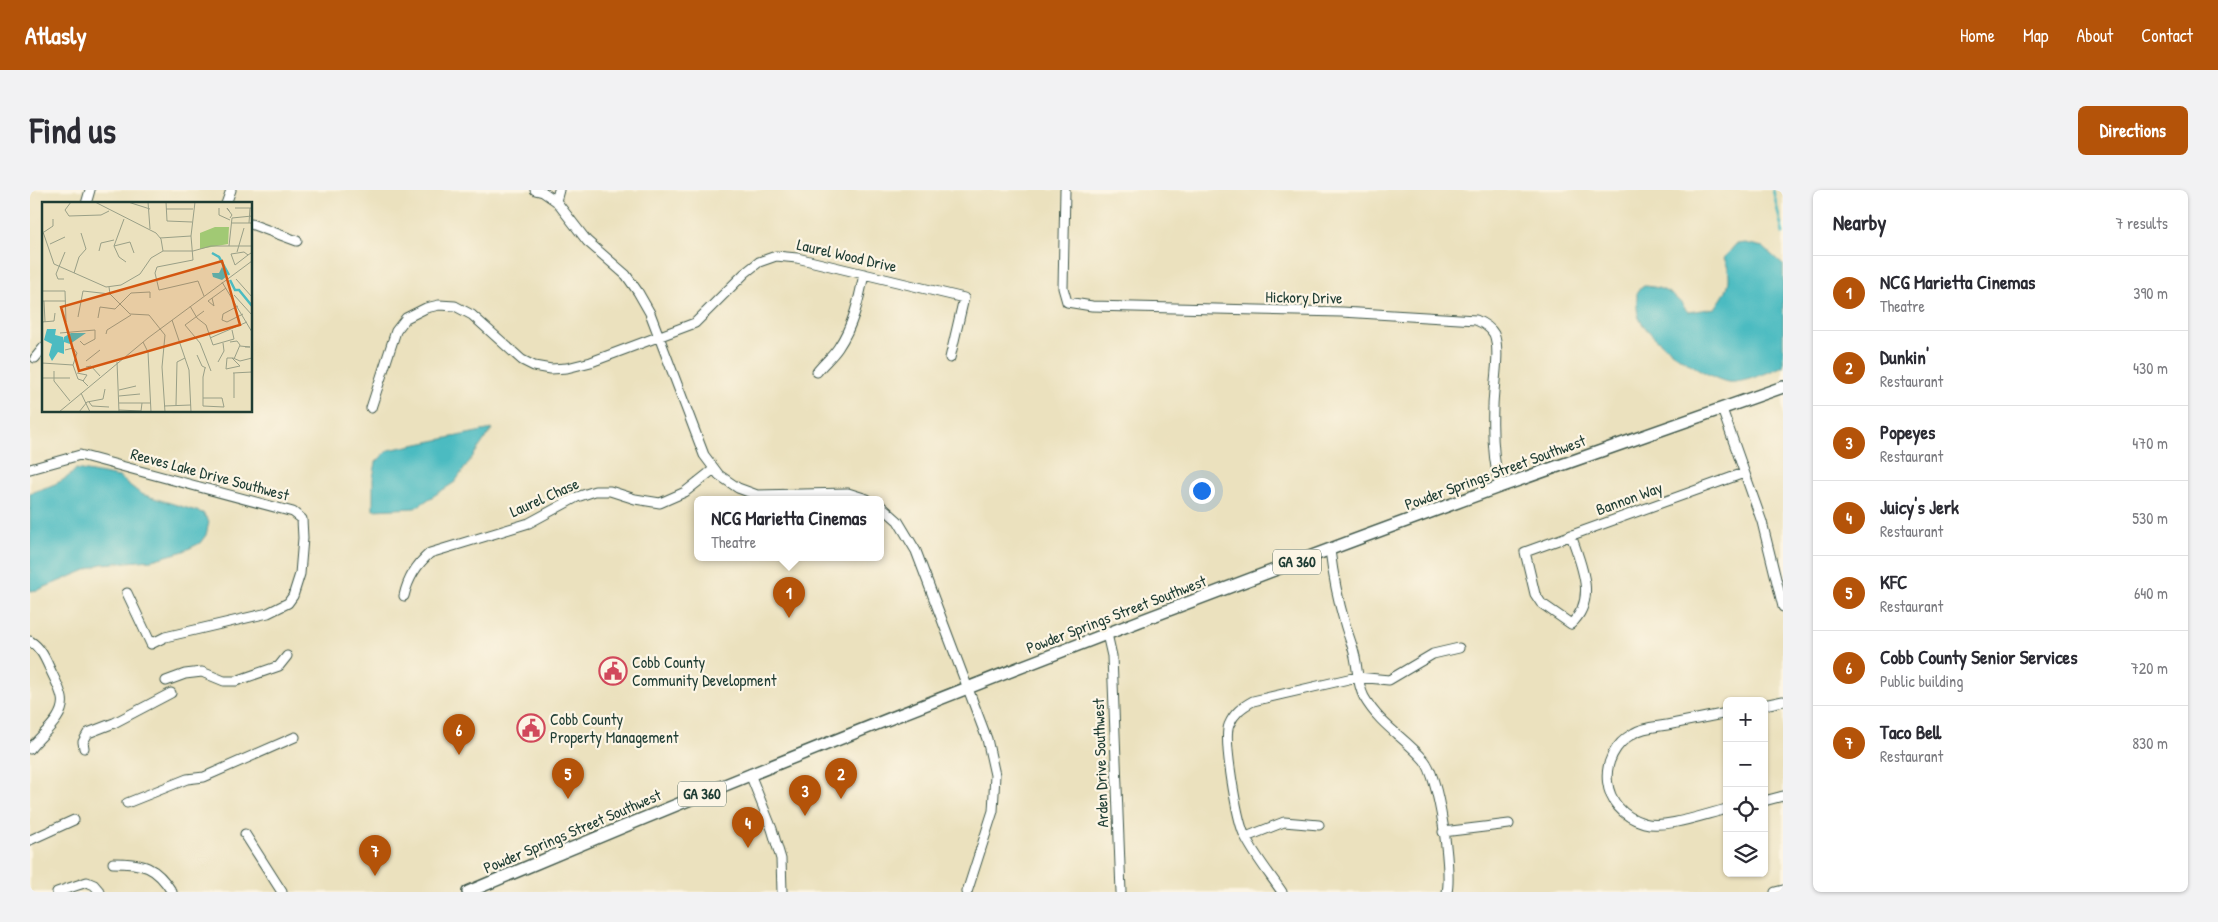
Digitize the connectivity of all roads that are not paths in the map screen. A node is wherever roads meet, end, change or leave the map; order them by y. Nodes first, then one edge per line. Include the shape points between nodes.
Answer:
1 (231, 190) edge
2 (535, 190) edge
3 (558, 190) edge
4 (1065, 190) edge
5 (556, 201) junction
6 (227, 202) edge
7 (252, 224) edge
8 (297, 241) dead end
9 (864, 274) junction
10 (659, 337) junction
11 (42, 349) edge
12 (35, 358) dead end
13 (950, 358) dead end
14 (817, 372) dead end
15 (1783, 387) edge
16 (371, 408) dead end
17 (1722, 409) junction
18 (30, 469) edge
19 (714, 469) junction
20 (1744, 473) junction
21 (1500, 487) junction
22 (858, 496) edge
23 (884, 509) edge
24 (1571, 535) junction
25 (1330, 550) junction
26 (127, 593) dead end
27 (404, 596) dead end
28 (1783, 607) edge
29 (1107, 634) junction
30 (30, 641) edge
31 (1459, 648) dead end
32 (287, 656) dead end
33 (1357, 677) junction
34 (166, 681) dead end
35 (967, 688) junction
36 (171, 693) dead end
37 (1783, 702) edge
38 (1768, 704) edge
39 (1723, 714) edge
40 (294, 737) dead end
41 (32, 742) edge
42 (84, 748) dead end
43 (750, 774) junction
44 (1783, 796) edge
45 (1768, 799) edge
46 (127, 803) dead end
47 (1723, 810) edge
48 (74, 820) dead end
49 (1509, 824) dead end
50 (1319, 825) dead end
51 (1443, 832) junction
52 (245, 834) dead end
53 (1246, 837) junction
54 (30, 840) edge
55 (113, 863) dead end
56 (1783, 890) edge
57 (57, 892) edge
58 (100, 892) edge
59 (172, 892) edge
60 (282, 892) edge
61 (468, 892) edge
62 (782, 892) edge
63 (967, 892) edge
64 (1121, 892) edge
65 (1282, 892) edge
66 (1447, 892) edge
67 (1775, 892) edge

1 - 6 street
2 - 5 street
3 - 5 street
4 - 21 street, Hickory Drive via 1063,288 1068,302 1092,306 1342,312 1476,320 1485,324 1494,334 1496,358 1492,406 1496,472
5 - 10 street via 587,240 626,275 650,313
7 - 8 street
9 - 10 street, Laurel Wood Drive via 776,256 759,262 745,273 695,323
9 - 13 street, Laurel Wood Drive via 964,298
9 - 14 street via 849,326 838,348
10 - 16 street, Laurel Wood Drive via 591,362 551,369 522,360 472,314 455,306 438,305 406,318 396,331
10 - 19 street via 704,455
11 - 12 street
15 - 17 main road, Powder Springs Street Southwest / GA 360
17 - 20 street
17 - 21 main road, Powder Springs Street Southwest / GA 360
18 - 26 street, Reeves Lake Drive Southwest via 80,455 293,512 302,519 304,538 300,574 293,596 288,603 268,613 165,636 151,644
19 - 22 street via 738,488 757,495 848,493
19 - 27 street, Laurel Chase via 685,492 660,503 610,491 595,491 576,497 529,523 430,553 418,564
20 - 24 street, Bannon Way
20 - 28 street via 1762,522
21 - 25 main road, Powder Springs Street Southwest / GA 360
23 - 35 street via 898,521 916,551
24 - 24 street, Bannon Way via 1525,552 1535,594 1571,624 1582,614 1586,602 1585,578
25 - 29 main road, Powder Springs Street Southwest / GA 360
25 - 33 street
29 - 35 main road, Powder Springs Street Southwest / GA 360
29 - 64 street, Arden Drive Southwest via 1112,656
30 - 41 street via 40,649 62,703 58,718
31 - 33 street via 1432,654 1389,680
32 - 34 street via 279,666 236,681 224,681 202,672
33 - 51 street via 1376,715 1430,768 1438,791
33 - 53 street via 1253,702 1232,719 1227,738 1237,812
35 - 43 main road, Powder Springs Street Southwest / GA 360
35 - 63 street via 987,738 996,786 993,811
36 - 42 street via 88,733 83,742
37 - 38 street
39 - 47 street via 1636,731 1615,748 1607,776 1611,795 1624,814 1646,824 1665,824
40 - 46 street via 204,777 187,779
43 - 61 main road, Powder Springs Street Southwest / GA 360
43 - 62 street via 772,829 780,859
44 - 45 street
48 - 54 street
49 - 51 street
50 - 53 street via 1284,822
51 - 66 street
52 - 60 street
53 - 65 street
55 - 59 street via 150,868 158,872
56 - 67 street
57 - 58 street via 87,882

